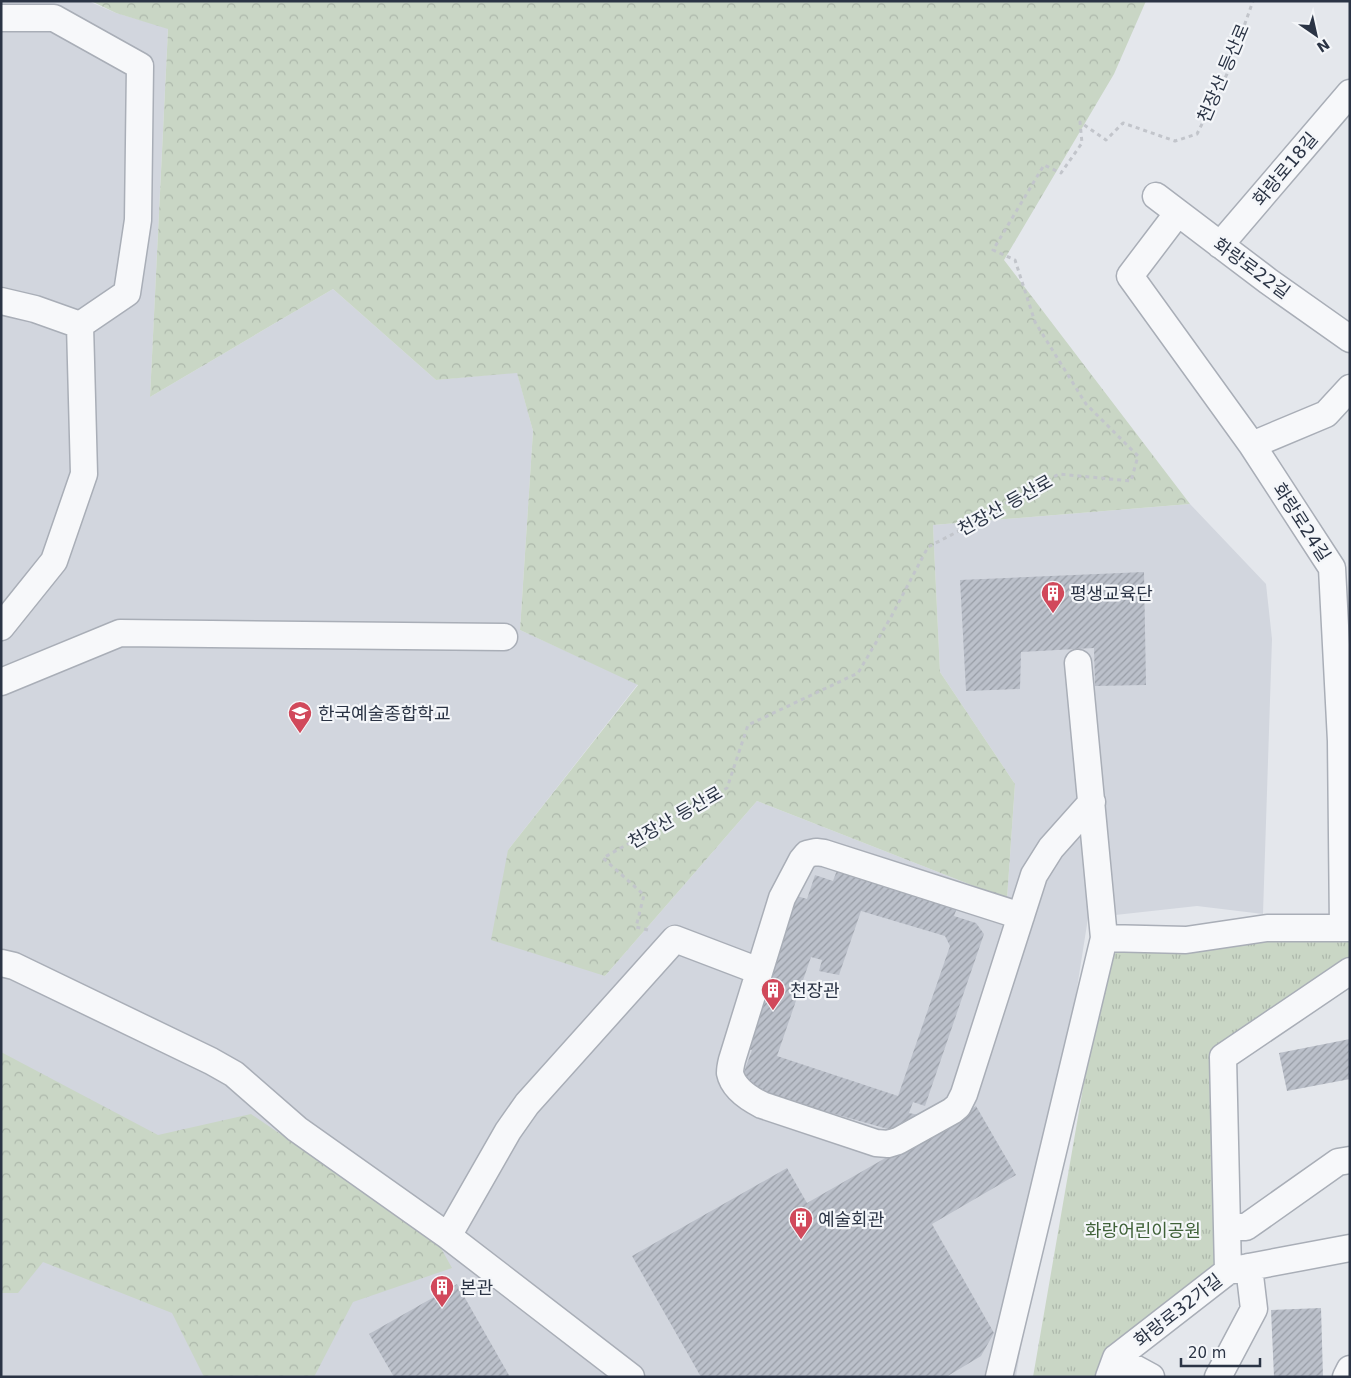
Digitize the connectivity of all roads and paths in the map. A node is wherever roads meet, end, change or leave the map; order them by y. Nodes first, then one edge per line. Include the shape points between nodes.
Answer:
1 (1253, 1) edge
2 (1, 18) edge
3 (1350, 94) edge
4 (1156, 196) dead end
5 (1178, 214) junction
6 (1220, 245) junction
7 (1, 301) edge
8 (80, 325) junction
9 (1350, 339) edge
10 (1350, 388) edge
11 (1252, 445) junction
12 (1, 627) edge
13 (504, 637) dead end
14 (1078, 663) dead end
15 (1, 682) edge
16 (1346, 739) edge
17 (1092, 802) junction
18 (1021, 916) junction
19 (1347, 928) edge
20 (1104, 938) junction
21 (675, 940) junction
22 (1, 962) edge
23 (759, 971) junction
24 (1350, 971) edge
25 (1350, 1160) edge
26 (1227, 1227) junction
27 (448, 1236) junction
28 (1350, 1248) edge
29 (1238, 1269) junction
30 (1112, 1367) edge
31 (1350, 1369) edge
32 (631, 1377) edge
33 (1000, 1377) edge
34 (1151, 1377) edge
35 (1218, 1377) edge
36 (1346, 1377) edge

1 - 21 path, 천장산 등산로 via 1227,74 1198,134 1175,141 1123,123 1106,140 1080,122 1082,143 1061,173 1044,165 993,250 1015,260 1035,322 1086,404 1138,456 1131,480 1059,474 928,547 858,673 748,724 727,788 603,858 644,895 636,927
2 - 8 street via 54,18 140,66 138,220 126,293
3 - 6 street, 화랑로18길
4 - 5 street, 화랑로22길
5 - 6 street, 화랑로22길
5 - 11 street, 화랑로24길 via 1130,276
6 - 9 street, 화랑로22길
7 - 8 street
8 - 12 street via 84,474 54,562
10 - 11 street via 1326,414
11 - 16 street, 화랑로24길 via 1332,568
13 - 15 street via 120,633
14 - 17 street
16 - 19 street, 화랑로24길
17 - 18 street via 1042,861
17 - 20 street
18 - 23 street via 816,852 807,854 802,860 782,898
18 - 23 street via 958,1106 888,1144 876,1143 762,1105 751,1099 734,1081 730,1072 732,1060
19 - 20 street via 1267,928 1186,940
20 - 33 street
21 - 23 street
21 - 27 street via 527,1104
22 - 27 street via 234,1074 297,1129
24 - 26 street via 1223,1056
25 - 26 street via 1338,1162 1246,1227
26 - 29 street
27 - 32 street
28 - 29 street, 화랑로32가길
29 - 30 street, 화랑로32가길
29 - 35 street via 1254,1309
30 - 34 street
31 - 36 street

